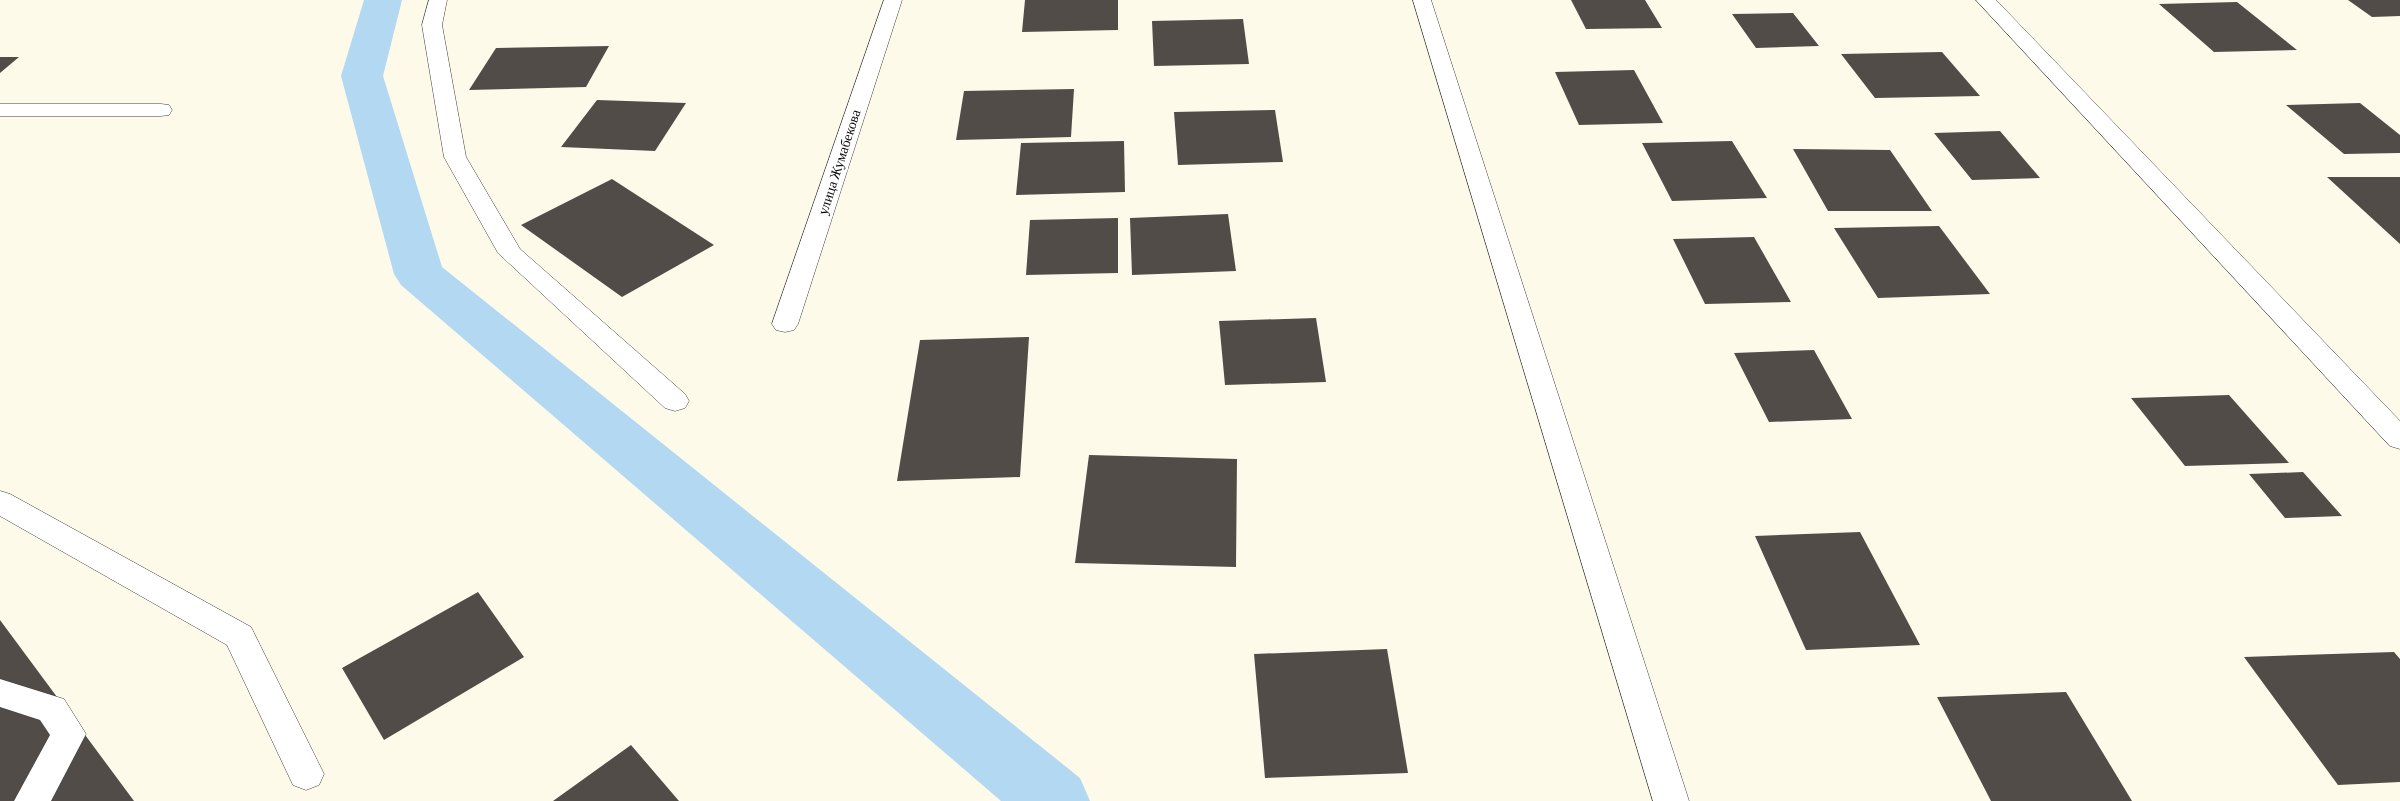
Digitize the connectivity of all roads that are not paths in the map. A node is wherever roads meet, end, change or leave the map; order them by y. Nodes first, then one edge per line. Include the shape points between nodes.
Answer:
1 (438, 0) edge
2 (893, 0) edge
3 (1422, 0) edge
4 (1985, 0) edge
5 (0, 110) edge
6 (161, 110) dead end
7 (785, 324) dead end
8 (675, 401) dead end
9 (2400, 440) edge
10 (0, 502) edge
11 (0, 693) edge
12 (306, 774) dead end
13 (32, 801) edge
14 (1671, 801) edge

1 - 8 street via 432,25 454,157 510,252
2 - 7 street, улица Жумабекова
3 - 14 street
4 - 9 street
5 - 6 street
10 - 12 street via 239,636
11 - 13 street via 52,709 69,734

